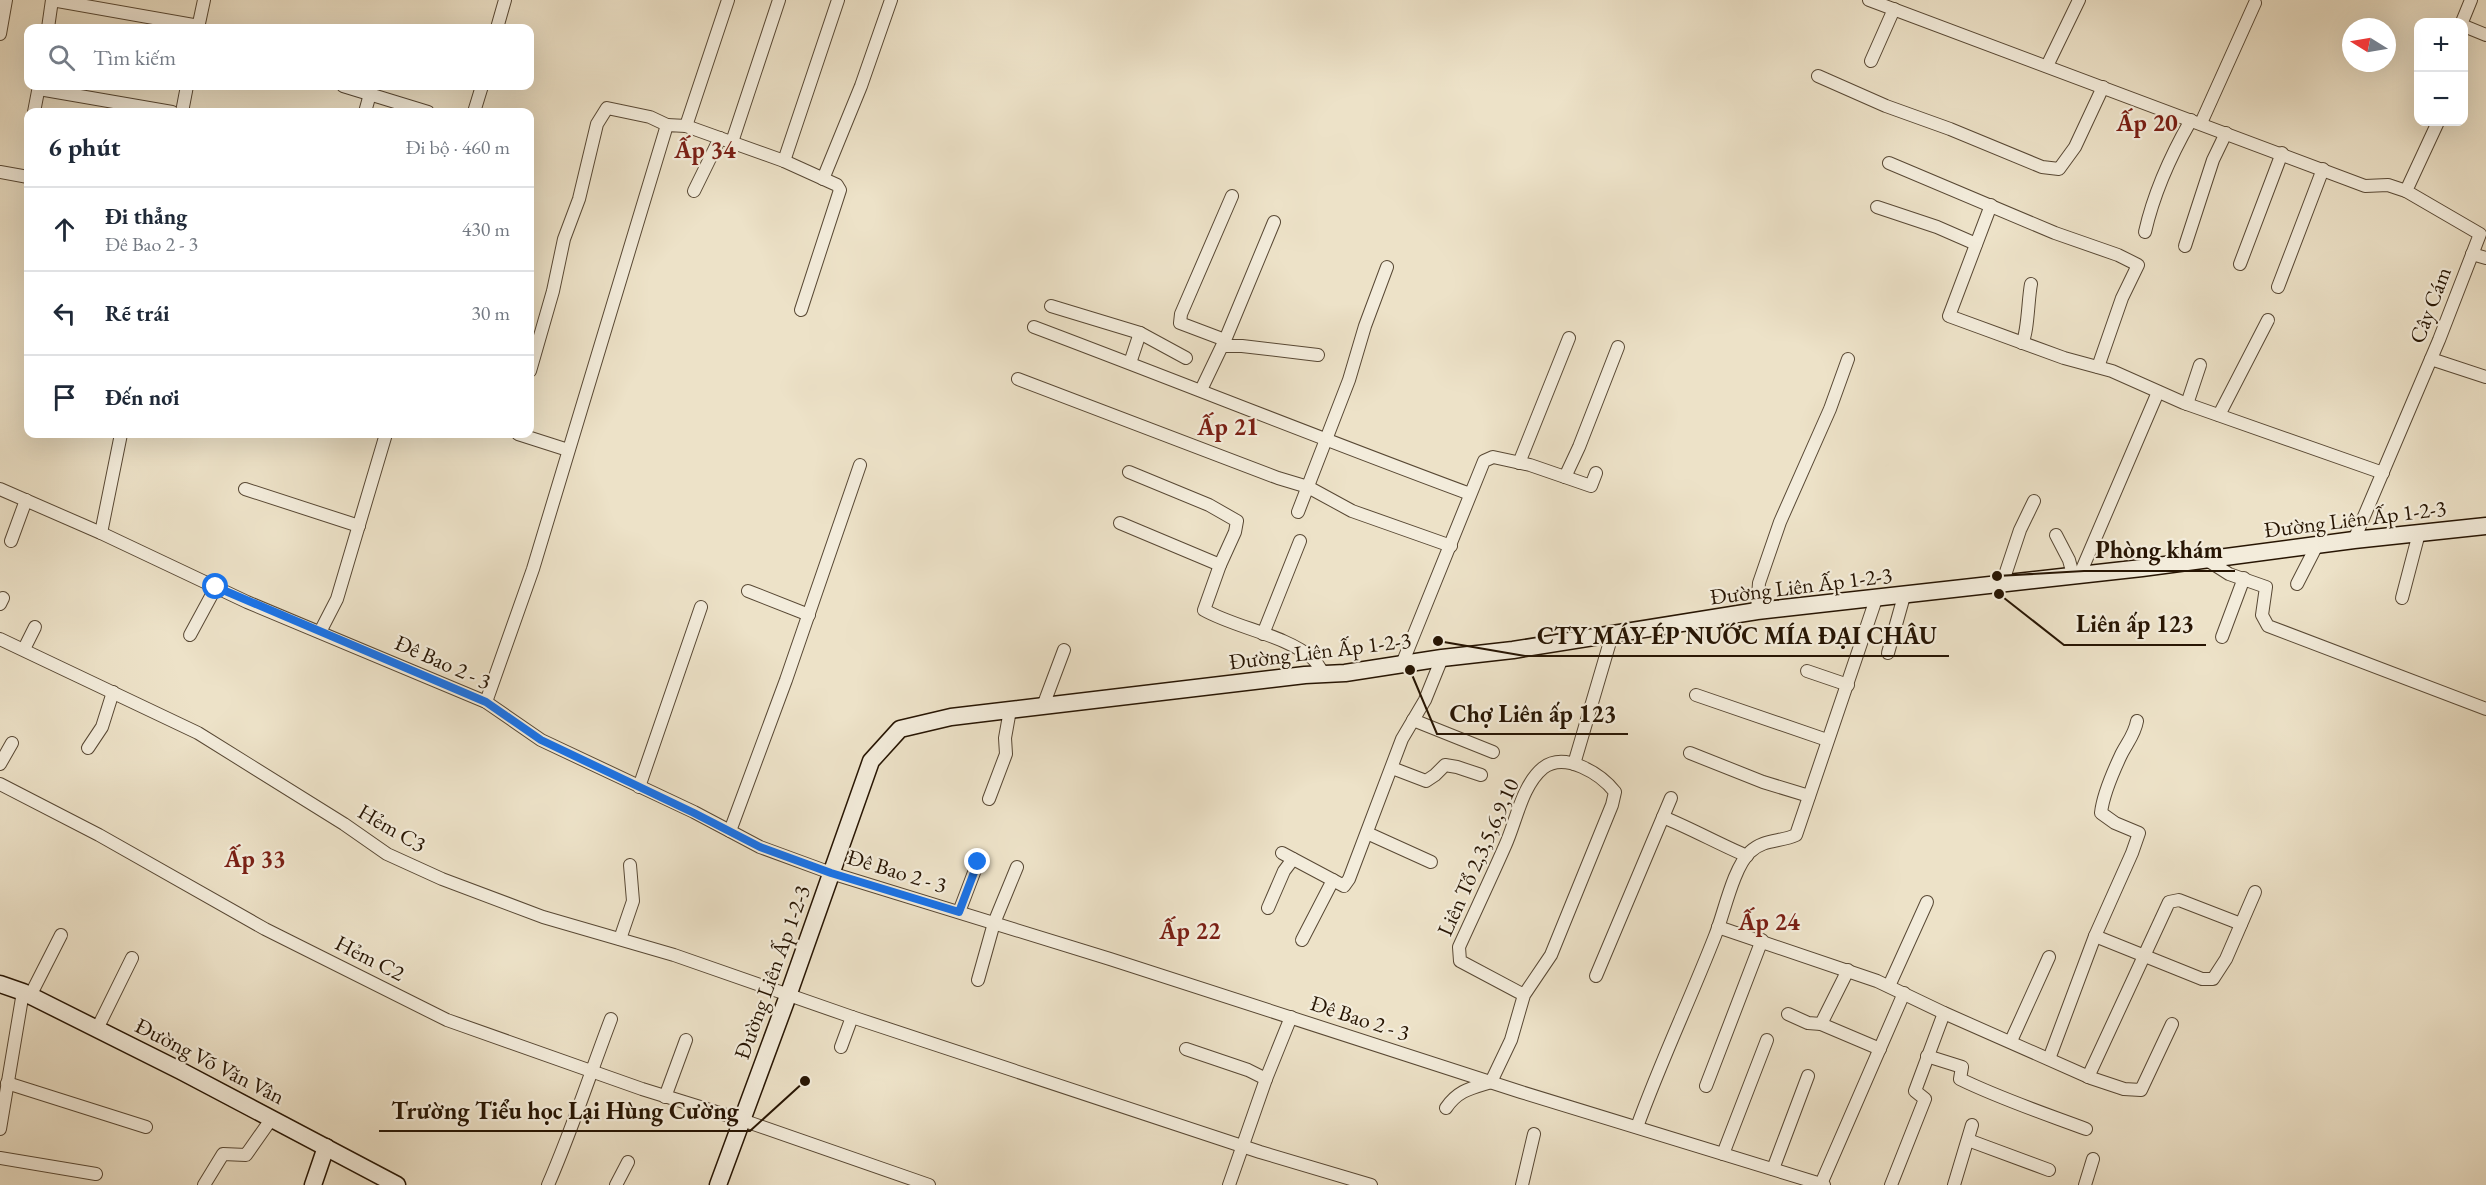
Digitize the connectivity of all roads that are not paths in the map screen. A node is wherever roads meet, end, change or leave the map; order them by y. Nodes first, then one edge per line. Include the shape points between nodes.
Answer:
1 (6, 0) edge
2 (52, 0) edge
3 (204, 0) edge
4 (728, 0) edge
5 (779, 0) edge
6 (838, 0) edge
7 (891, 0) edge
8 (1869, 0) edge
9 (2079, 0) edge
10 (2471, 0) edge
11 (502, 1) edge
12 (2255, 3) dead end
13 (1894, 9) junction
14 (2465, 18) edge
15 (49, 24) edge
16 (182, 24) edge
17 (199, 24) edge
18 (498, 24) edge
19 (2468, 26) edge
20 (0, 34) edge
21 (2486, 35) edge
22 (1871, 61) dead end
23 (2047, 66) junction
24 (1818, 76) dead end
25 (2103, 87) junction
26 (38, 90) edge
27 (55, 90) edge
28 (186, 90) edge
29 (356, 90) edge
30 (481, 90) edge
31 (370, 94) junction
32 (35, 108) edge
33 (151, 108) edge
34 (183, 108) edge
35 (366, 108) edge
36 (415, 108) edge
37 (475, 108) edge
38 (2196, 121) junction
39 (667, 125) junction
40 (686, 126) junction
41 (2436, 126) edge
42 (2226, 133) junction
43 (720, 138) junction
44 (732, 142) junction
45 (2282, 153) junction
46 (784, 161) junction
47 (1889, 163) dead end
48 (2323, 169) junction
49 (0, 172) edge
50 (24, 176) edge
51 (823, 179) junction
52 (694, 191) dead end
53 (2406, 191) junction
54 (1232, 196) dead end
55 (1991, 205) junction
56 (1877, 207) dead end
57 (1274, 222) dead end
58 (2145, 232) dead end
59 (1976, 244) junction
60 (2185, 246) dead end
61 (2472, 254) junction
62 (2486, 258) edge
63 (2240, 264) dead end
64 (1387, 267) dead end
65 (2031, 284) dead end
66 (2278, 287) dead end
67 (1051, 306) dead end
68 (801, 310) dead end
69 (2268, 320) dead end
70 (1034, 327) dead end
71 (1140, 333) junction
72 (1569, 338) dead end
73 (1224, 343) junction
74 (2022, 343) junction
75 (1618, 347) dead end
76 (1318, 355) dead end
77 (534, 356) edge
78 (1186, 358) dead end
79 (1848, 359) dead end
80 (2431, 359) junction
81 (1130, 363) junction
82 (2200, 365) dead end
83 (2098, 367) junction
84 (2486, 377) edge
85 (1018, 379) dead end
86 (1201, 390) junction
87 (2158, 392) junction
88 (2187, 404) junction
89 (2219, 415) junction
90 (120, 438) edge
91 (385, 438) edge
92 (530, 438) edge
93 (1327, 440) junction
94 (568, 450) junction
95 (1519, 463) junction
96 (860, 465) dead end
97 (1129, 472) dead end
98 (1596, 473) dead end
99 (2383, 473) junction
100 (1565, 477) junction
101 (1308, 488) junction
102 (0, 489) edge
103 (245, 489) dead end
104 (1470, 494) junction
105 (26, 500) junction
106 (2034, 501) dead end
107 (1298, 512) dead end
108 (1120, 523) dead end
109 (359, 526) junction
110 (2486, 526) edge
111 (101, 533) junction
112 (2419, 533) junction
113 (2056, 535) dead end
114 (2354, 540) junction
115 (11, 541) dead end
116 (1300, 541) dead end
117 (2317, 545) junction
118 (1451, 546) junction
119 (2207, 560) junction
120 (1220, 565) junction
121 (2076, 574) junction
122 (2244, 578) junction
123 (2002, 584) junction
124 (2297, 584) dead end
125 (216, 587) junction
126 (748, 591) dead end
127 (1904, 596) junction
128 (2402, 598) dead end
129 (1876, 599) junction
130 (701, 607) dead end
131 (1757, 611) junction
132 (809, 615) junction
133 (35, 627) dead end
134 (320, 632) junction
135 (1263, 634) junction
136 (190, 635) dead end
137 (1612, 635) junction
138 (2222, 637) dead end
139 (0, 639) edge
140 (24, 650) junction
141 (1064, 650) dead end
142 (1888, 653) dead end
143 (1442, 658) junction
144 (1402, 664) junction
145 (1807, 671) dead end
146 (1324, 674) junction
147 (1848, 685) junction
148 (113, 692) junction
149 (1696, 695) dead end
150 (486, 702) junction
151 (1043, 706) junction
152 (2486, 709) edge
153 (1010, 710) junction
154 (1413, 720) junction
155 (2137, 721) dead end
156 (1827, 740) junction
157 (12, 743) dead end
158 (88, 748) dead end
159 (1492, 752) dead end
160 (1690, 753) dead end
161 (0, 764) edge
162 (1574, 764) junction
163 (1392, 768) junction
164 (1480, 775) dead end
165 (0, 784) edge
166 (639, 787) junction
167 (1809, 796) junction
168 (1671, 798) dead end
169 (989, 799) dead end
170 (1663, 817) junction
171 (730, 831) junction
172 (1367, 833) junction
173 (1747, 856) junction
174 (978, 862) dead end
175 (1431, 862) dead end
176 (630, 865) dead end
177 (1017, 867) dead end
178 (831, 873) junction
179 (1333, 880) junction
180 (2255, 892) dead end
181 (1927, 902) dead end
182 (1268, 908) dead end
183 (959, 912) junction
184 (994, 923) junction
185 (2241, 924) junction
186 (1718, 927) junction
187 (61, 935) dead end
188 (2095, 936) junction
189 (620, 939) junction
190 (1302, 940) dead end
191 (1762, 940) junction
192 (2144, 955) junction
193 (2049, 957) dead end
194 (132, 958) dead end
195 (1848, 970) junction
196 (1596, 976) dead end
197 (978, 980) dead end
198 (0, 984) edge
199 (1889, 986) junction
200 (789, 993) junction
201 (1904, 993) junction
202 (26, 994) junction
203 (1524, 995) junction
204 (1944, 1013) junction
205 (1788, 1014) dead end
206 (852, 1017) junction
207 (1291, 1017) junction
208 (611, 1018) dead end
209 (1821, 1024) junction
210 (2172, 1024) dead end
211 (97, 1029) junction
212 (686, 1040) dead end
213 (1767, 1040) dead end
214 (2011, 1041) junction
215 (841, 1047) dead end
216 (1186, 1049) dead end
217 (1880, 1049) junction
218 (6, 1052) edge
219 (1928, 1056) junction
220 (2049, 1059) junction
221 (591, 1071) junction
222 (1808, 1076) dead end
223 (2088, 1077) junction
224 (1266, 1079) junction
225 (1491, 1082) junction
226 (7, 1083) junction
227 (1706, 1086) dead end
228 (665, 1097) junction
229 (1446, 1108) dead end
230 (272, 1118) junction
231 (742, 1120) junction
232 (0, 1124) edge
233 (1972, 1125) dead end
234 (146, 1127) dead end
235 (1637, 1127) junction
236 (2086, 1129) dead end
237 (1534, 1134) dead end
238 (1968, 1140) junction
239 (1243, 1146) junction
240 (326, 1147) junction
241 (1723, 1154) junction
242 (0, 1158) edge
243 (2093, 1159) dead end
244 (628, 1162) dead end
245 (1773, 1169) junction
246 (2049, 1170) dead end
247 (96, 1174) dead end
248 (204, 1185) edge
249 (313, 1185) edge
250 (397, 1185) edge
251 (549, 1185) edge
252 (616, 1185) edge
253 (718, 1185) edge
254 (929, 1185) edge
255 (1229, 1185) edge
256 (1371, 1185) edge
257 (1522, 1185) edge
258 (1823, 1185) edge
259 (1891, 1185) edge
260 (1954, 1185) edge
261 (2085, 1185) edge

1 - 20 street
2 - 15 street
2 - 16 street
3 - 17 street
4 - 40 street
5 - 44 street
6 - 46 street
7 - 51 street
8 - 13 street
9 - 23 street
10 - 14 street
11 - 18 street
12 - 38 street
13 - 22 street
13 - 23 street
19 - 21 street
23 - 25 street
24 - 25 street via 2042,167 2060,169 2075,147
25 - 38 street
26 - 32 street
27 - 33 street
28 - 34 street
29 - 31 street
30 - 37 street
31 - 35 street
31 - 36 street
38 - 42 street
38 - 58 street via 2174,149
39 - 40 street
39 - 77 street via 650,117 607,108 597,124
39 - 94 street
40 - 43 street
41 - 53 street
42 - 45 street
42 - 60 street via 2213,160
43 - 44 street
43 - 52 street
44 - 46 street
45 - 48 street
45 - 63 street
46 - 51 street
47 - 55 street
48 - 53 street via 2366,186 2388,185
48 - 66 street
49 - 50 street
51 - 68 street via 840,190
53 - 61 street, Cây Cám via 2480,234
54 - 73 street via 1180,322
55 - 59 street
55 - 83 street via 2138,265
56 - 59 street
57 - 73 street
59 - 74 street via 1949,316
61 - 62 street
61 - 80 street, Cây Cám
64 - 93 street
65 - 74 street
67 - 71 street
69 - 89 street
70 - 81 street
71 - 78 street
71 - 81 street
72 - 95 street
73 - 76 street
73 - 86 street
74 - 83 street
75 - 100 street
79 - 131 street via 1780,522 1759,583
80 - 84 street
80 - 99 street, Cây Cám
81 - 86 street
82 - 88 street
83 - 87 street
85 - 101 street
86 - 93 street
87 - 88 street
87 - 121 street
88 - 89 street
89 - 99 street
90 - 111 street
91 - 109 street
92 - 94 street
93 - 101 street
93 - 104 street
94 - 150 street via 533,568
95 - 100 street
95 - 104 street via 1493,457 1484,461
96 - 132 street
97 - 120 street via 1209,505 1237,521
98 - 100 street via 1591,486
99 - 114 street, Cây Cám
101 - 107 street
101 - 118 street via 1352,511
102 - 105 street, Đê Bao 2 - 3
103 - 109 street
104 - 118 street
105 - 111 street, Đê Bao 2 - 3
105 - 115 street
106 - 123 street
108 - 120 street
109 - 134 street via 337,599
110 - 112 street, Đường Liên Ấp 1-2-3
111 - 125 street, Đê Bao 2 - 3
112 - 114 street, Đường Liên Ấp 1-2-3
112 - 128 street
113 - 121 street
114 - 117 street, Đường Liên Ấp 1-2-3
116 - 135 street
117 - 119 street, Đường Liên Ấp 1-2-3
117 - 124 street
118 - 144 street
119 - 121 street, Đường Liên Ấp 1-2-3
119 - 122 street
120 - 135 street via 1204,610
121 - 123 street, Đường Liên Ấp 1-2-3
122 - 138 street
122 - 152 street via 2266,587 2262,615 2268,626
123 - 127 street, Đường Liên Ấp 1-2-3
125 - 134 street, Đê Bao 2 - 3
125 - 136 street
126 - 132 street
127 - 129 street, Đường Liên Ấp 1-2-3
127 - 142 street
129 - 131 street, Đường Liên Ấp 1-2-3
129 - 147 street
130 - 166 street
131 - 137 street, Đường Liên Ấp 1-2-3
132 - 171 street
133 - 140 street
134 - 150 street, Đê Bao 2 - 3
135 - 146 street via 1313,658
137 - 143 street, Đường Liên Ấp 1-2-3
137 - 162 street
139 - 140 street, Hẻm C3
140 - 148 street, Hẻm C3
141 - 151 street
143 - 144 street, Đường Liên Ấp 1-2-3
143 - 154 street
144 - 146 street, Đường Liên Ấp 1-2-3
145 - 147 street
146 - 151 street, Đường Liên Ấp 1-2-3
147 - 156 street
148 - 158 street via 102,728
148 - 189 street, Hẻm C3 via 198,733 387,854 526,910
149 - 156 street
150 - 166 street, Đê Bao 2 - 3 via 541,740
151 - 153 street, Đường Liên Ấp 1-2-3
153 - 169 street via 1006,754
153 - 178 street, Đường Liên Ấp 1-2-3 via 951,717 900,729 871,761
154 - 159 street
154 - 163 street via 1401,739
155 - 188 street via 2101,813 2139,833
156 - 167 street
157 - 161 street
160 - 167 street
162 - 203 street via 1604,778 1615,792 1551,955
162 - 203 street, Liên Tổ 2,3,5,6,9,10 via 1559,761 1543,768 1525,793 1459,947 1460,961
163 - 164 street via 1426,781 1445,765
163 - 172 street
165 - 221 street, Hẻm C2 via 265,929 447,1020
166 - 171 street, Đê Bao 2 - 3
167 - 173 street via 1796,835 1764,843
168 - 170 street
170 - 173 street
170 - 196 street
171 - 178 street, Đê Bao 2 - 3 via 760,847
172 - 175 street
172 - 179 street via 1344,886
173 - 186 street
174 - 183 street
176 - 189 street via 633,902
177 - 184 street
178 - 183 street, Đê Bao 2 - 3
178 - 200 street, Đường Liên Ấp 1-2-3
179 - 182 street via 1287,856
179 - 190 street
180 - 185 street
181 - 199 street
183 - 184 street, Đê Bao 2 - 3
184 - 197 street
184 - 207 street, Đê Bao 2 - 3
185 - 192 street via 2213,979 2202,979
185 - 192 street via 2174,899
186 - 191 street
186 - 235 street
187 - 202 street
188 - 192 street
188 - 220 street
189 - 200 street, Hẻm C3
191 - 195 street
191 - 227 street
192 - 223 street
193 - 214 street
194 - 211 street
195 - 199 street
195 - 209 street
198 - 202 street, Đường Võ Văn Vân
199 - 201 street
200 - 206 street, Hẻm C3
200 - 231 street, Đường Liên Ấp 1-2-3
201 - 204 street
201 - 217 street
202 - 211 street, Đường Võ Văn Vân
202 - 218 street
203 - 225 street via 1511,1040
204 - 214 street
204 - 219 street
205 - 209 street
206 - 215 street
206 - 239 street, Hẻm C3
207 - 224 street
207 - 225 street, Đê Bao 2 - 3
208 - 221 street
209 - 217 street
210 - 223 street via 2141,1090 2124,1089
211 - 230 street, Đường Võ Văn Vân
212 - 228 street
213 - 241 street
214 - 220 street
216 - 224 street
217 - 258 street
218 - 226 street
219 - 236 street via 1962,1067 1960,1079
219 - 259 street via 1915,1091 1925,1099
220 - 223 street
221 - 228 street, Hẻm C2
221 - 251 street
222 - 245 street
224 - 239 street
225 - 229 street via 1463,1090
225 - 235 street, Đê Bao 2 - 3
226 - 232 street
226 - 234 street
228 - 231 street, Hẻm C2
230 - 240 street, Đường Võ Văn Vân
230 - 248 street via 246,1155 223,1154
231 - 253 street, Đường Liên Ấp 1-2-3
231 - 254 street, Hẻm C2
233 - 238 street
235 - 241 street, Đê Bao 2 - 3
237 - 257 street
238 - 246 street
238 - 260 street
239 - 255 street
239 - 256 street, Hẻm C3
240 - 249 street
240 - 250 street, Đường Võ Văn Vân
241 - 245 street, Đê Bao 2 - 3
242 - 247 street
243 - 261 street
244 - 252 street
245 - 258 street, Đê Bao 2 - 3

